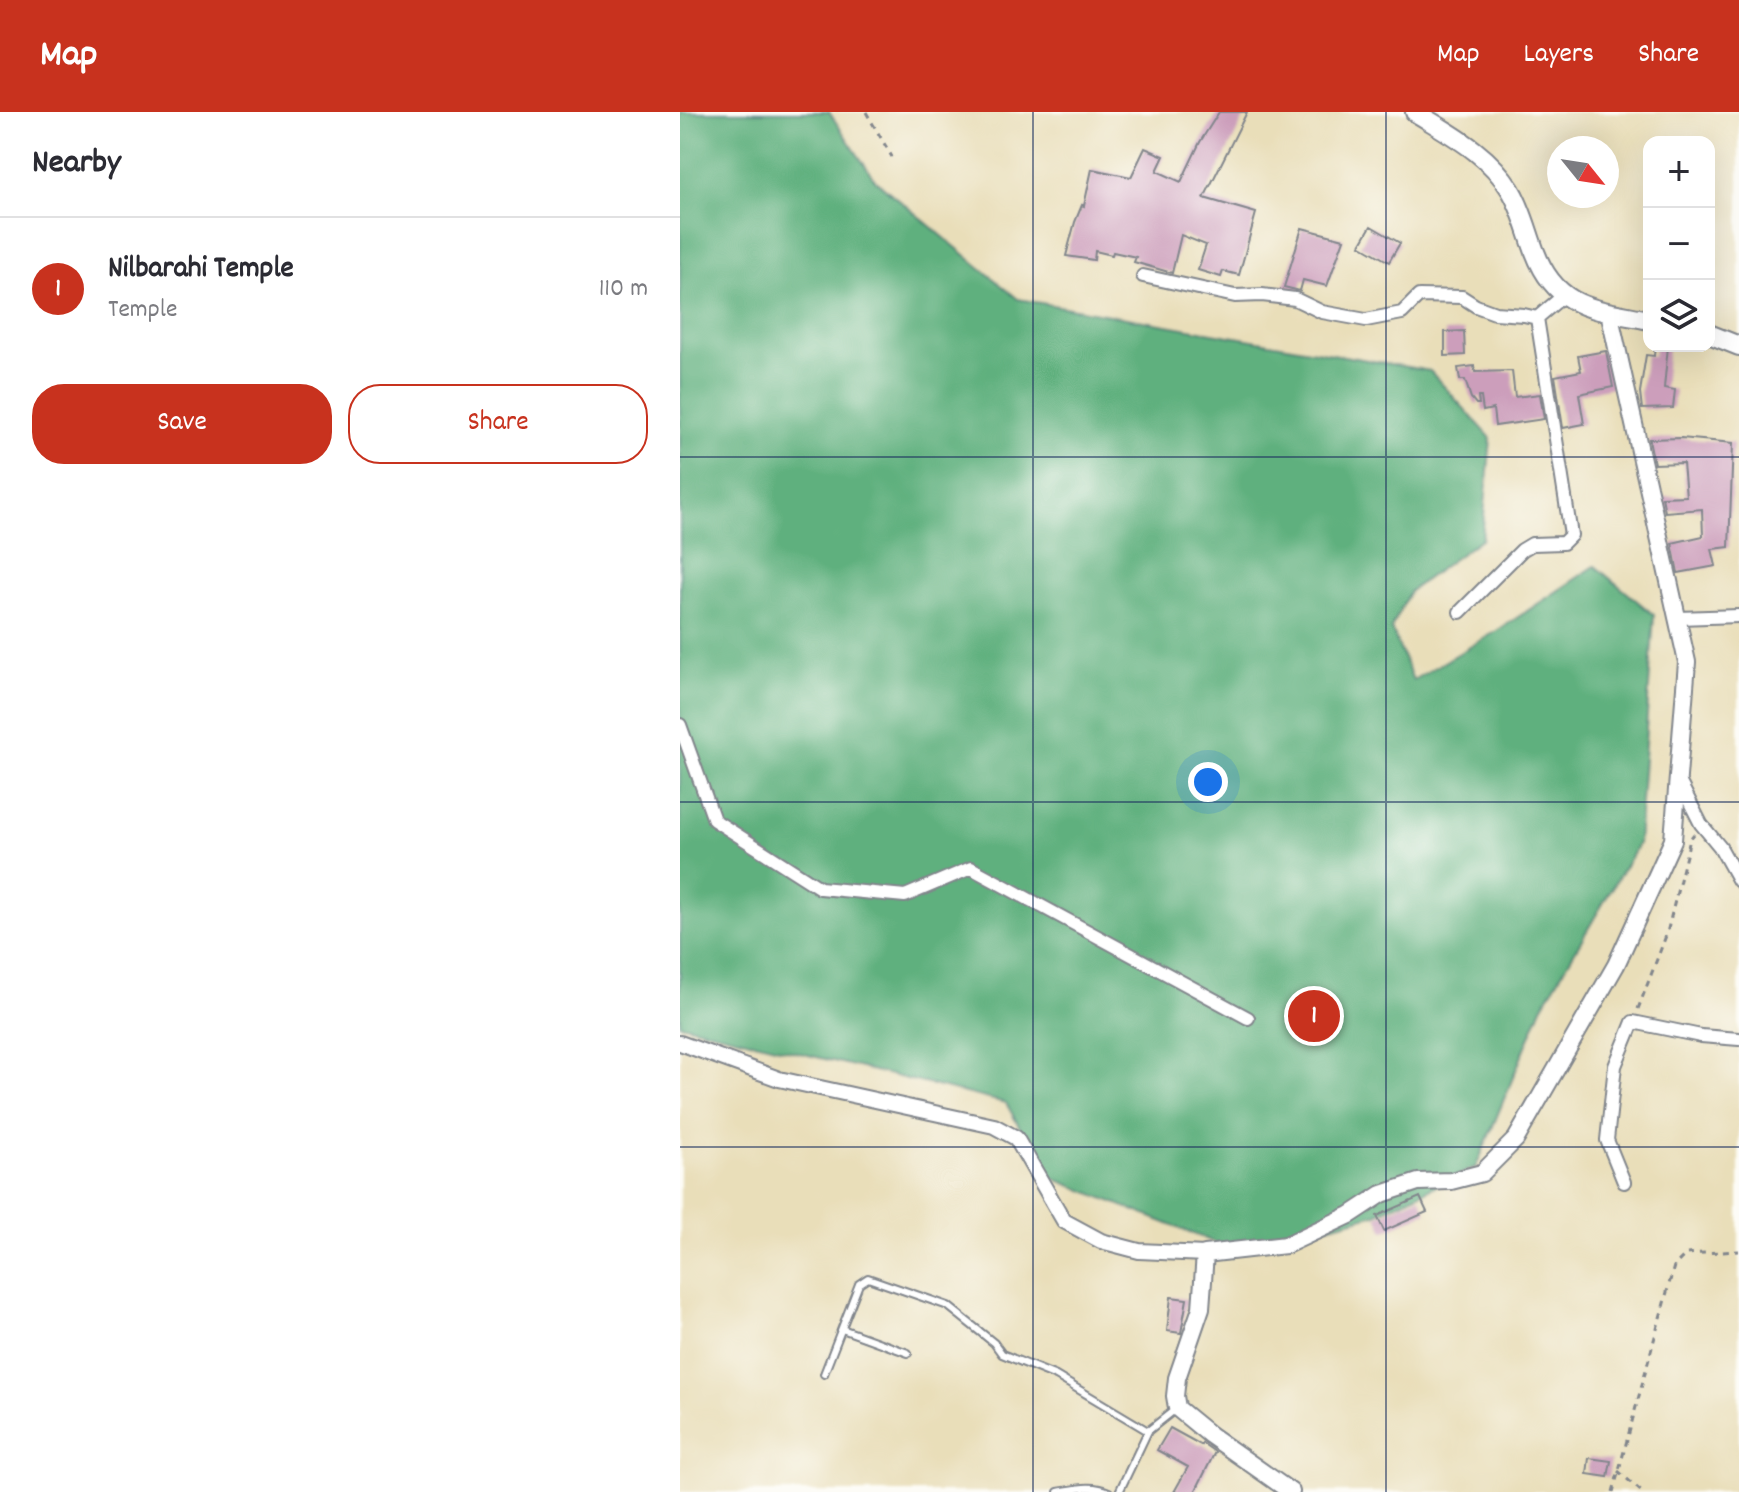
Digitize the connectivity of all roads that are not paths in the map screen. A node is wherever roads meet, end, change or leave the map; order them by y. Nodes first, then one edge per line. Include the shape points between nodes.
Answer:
1 (1415, 112) edge
2 (1143, 276) dead end
3 (1563, 296) junction
4 (1609, 312) junction
5 (1537, 318) junction
6 (1643, 319) edge
7 (1715, 336) edge
8 (1739, 346) edge
9 (1460, 612) dead end
10 (1739, 616) edge
11 (1678, 618) junction
12 (680, 725) edge
13 (1678, 779) junction
14 (1739, 881) edge
15 (1248, 1018) dead end
16 (1739, 1039) edge
17 (680, 1043) edge
18 (1624, 1182) dead end
19 (1205, 1254) junction
20 (842, 1329) junction
21 (908, 1353) dead end
22 (824, 1374) dead end
23 (1177, 1408) junction
24 (1148, 1431) junction
25 (1058, 1492) edge
26 (1109, 1492) edge
27 (1119, 1492) edge
28 (1291, 1492) edge

1 - 3 main road via 1497,171 1519,206 1543,270
2 - 5 street via 1235,296 1295,299 1322,312 1366,320 1402,313 1419,296 1462,297 1495,313
3 - 4 main road
3 - 5 street
4 - 6 main road
4 - 11 main road
5 - 9 street via 1571,535 1563,543 1532,544 1522,550
7 - 8 main road
10 - 11 street
11 - 13 main road via 1687,662
12 - 15 street via 714,820 820,888 905,896 971,868
13 - 14 street
13 - 19 main road via 1673,840 1616,965 1516,1139 1482,1173 1418,1182 1382,1194 1286,1245
16 - 18 street via 1633,1022 1615,1066 1607,1140
17 - 19 street via 779,1079 994,1126 1016,1138 1064,1221 1101,1241 1139,1251
19 - 23 main road via 1201,1308 1177,1378
20 - 21 lane
20 - 22 lane
20 - 24 lane via 859,1284 868,1278 948,1306 1002,1354 1056,1376
23 - 24 lane
23 - 28 main road
24 - 27 lane
25 - 26 lane via 1084,1487

